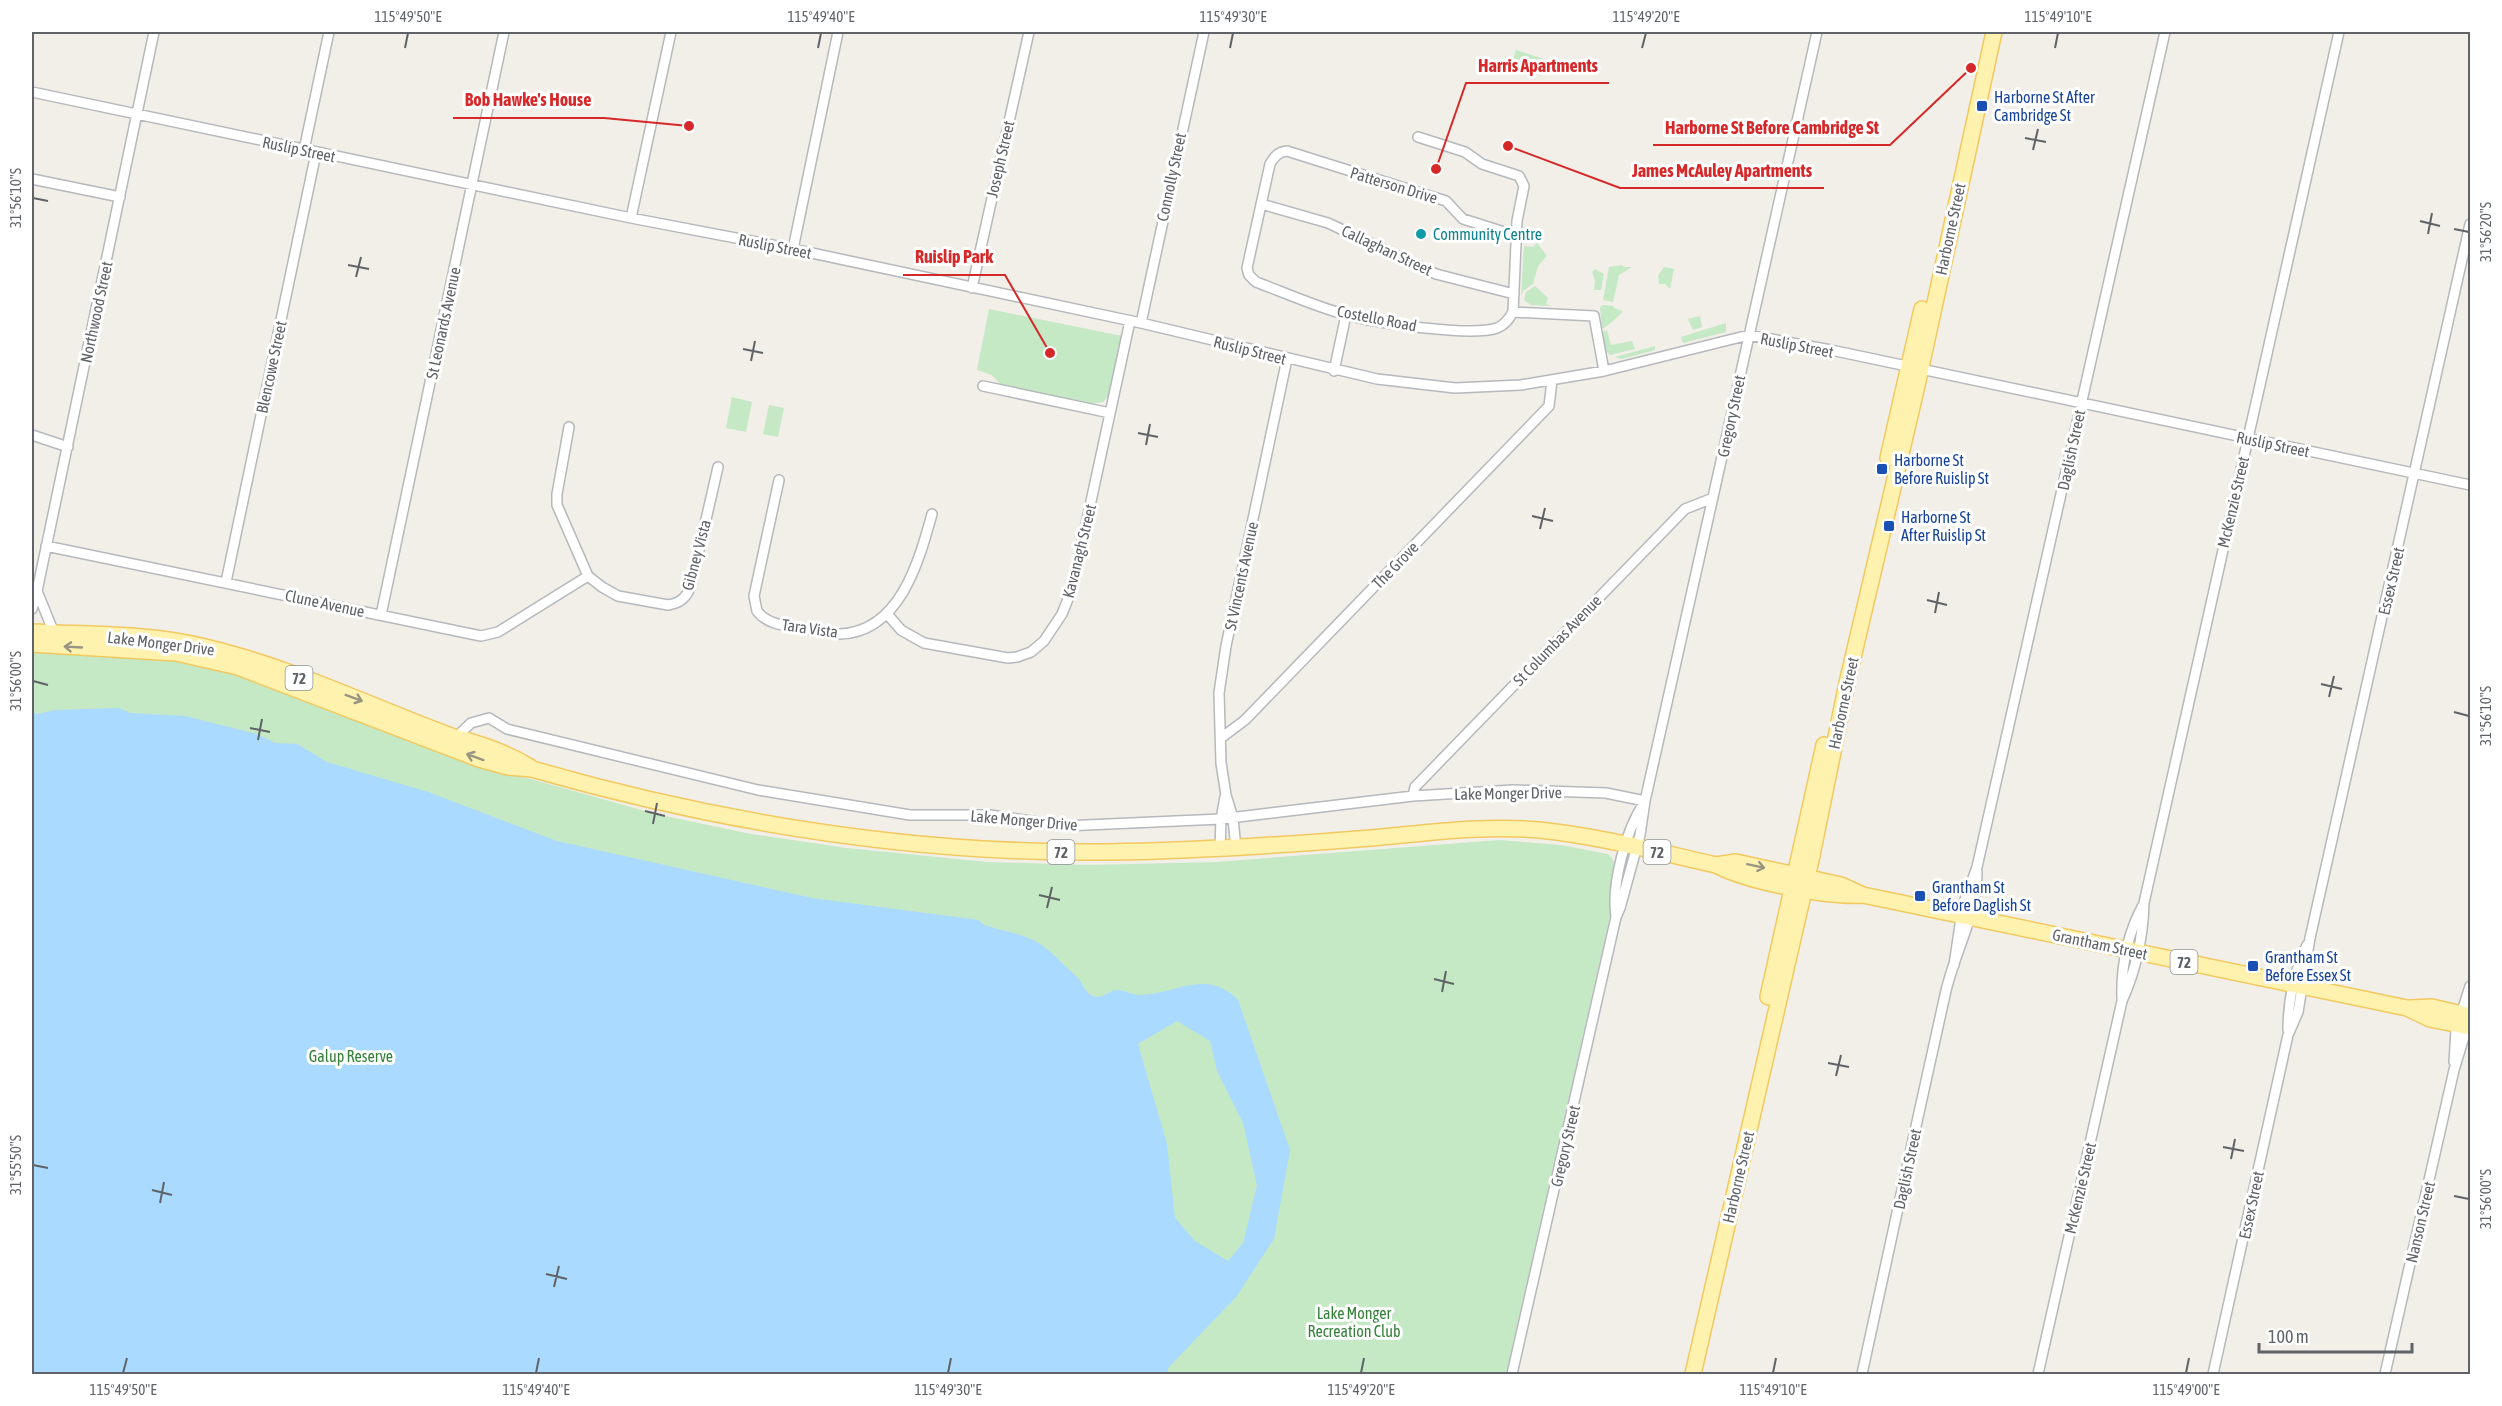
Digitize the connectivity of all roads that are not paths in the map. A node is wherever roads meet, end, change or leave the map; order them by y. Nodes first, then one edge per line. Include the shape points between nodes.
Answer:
1 (154, 32) edge
2 (329, 32) edge
3 (504, 32) edge
4 (671, 32) edge
5 (838, 32) edge
6 (1029, 32) edge
7 (1204, 32) edge
8 (1817, 32) edge
9 (1985, 32) edge
10 (1994, 32) edge
11 (2165, 32) edge
12 (2339, 32) edge
13 (32, 92) edge
14 (137, 114) junction
15 (1418, 137) dead end
16 (304, 150) junction
17 (316, 153) junction
18 (32, 179) edge
19 (472, 185) junction
20 (120, 197) junction
21 (1261, 204) junction
22 (631, 218) junction
23 (2470, 224) edge
24 (1517, 236) junction
25 (793, 249) junction
26 (972, 288) junction
27 (1514, 294) junction
28 (1513, 312) junction
29 (1346, 315) junction
30 (1130, 321) junction
31 (1141, 323) junction
32 (1749, 335) junction
33 (1287, 359) junction
34 (1914, 369) junction
35 (1334, 370) junction
36 (1604, 371) junction
37 (1552, 381) junction
38 (983, 386) dead end
39 (2081, 405) junction
40 (1110, 413) junction
41 (569, 427) dead end
42 (32, 435) edge
43 (2248, 439) junction
44 (68, 447) junction
45 (718, 467) dead end
46 (2415, 473) junction
47 (779, 480) dead end
48 (2470, 485) edge
49 (1713, 498) junction
50 (932, 514) dead end
51 (46, 546) junction
52 (588, 576) junction
53 (226, 582) junction
54 (37, 591) junction
55 (32, 609) edge
56 (381, 615) junction
57 (888, 615) junction
58 (32, 632) edge
59 (54, 633) junction
60 (32, 644) edge
61 (1221, 738) junction
62 (451, 742) junction
63 (1226, 795) junction
64 (1413, 796) junction
65 (1645, 801) junction
66 (1233, 818) junction
67 (1221, 819) junction
68 (1597, 840) joint
69 (1631, 847) junction
70 (1228, 849) junction
71 (1799, 882) junction
72 (1966, 916) junction
73 (2133, 951) junction
74 (2299, 986) junction
75 (2470, 986) edge
76 (2467, 1020) edge
77 (1512, 1374) edge
78 (1684, 1374) edge
79 (1693, 1374) edge
80 (1862, 1374) edge
81 (2038, 1374) edge
82 (2213, 1374) edge
83 (2385, 1374) edge

1 - 14 street, Northwood Street
2 - 16 street
3 - 19 street, St Leonards Avenue
4 - 22 street
5 - 25 street
6 - 26 street, Joseph Street
7 - 31 street, Connolly Street
8 - 32 street, Gregory Street
9 - 34 main road, Harborne Street
10 - 34 main road, Harborne Street
11 - 39 street, Daglish Street
12 - 43 street, McKenzie Street
13 - 14 street, Ruslip Street
14 - 16 street, Ruslip Street
14 - 20 street, Northwood Street
15 - 24 street via 1519,176 1524,186
16 - 17 street, Ruslip Street
17 - 19 street, Ruslip Street
17 - 53 street, Blencowe Street
18 - 20 street
19 - 22 street, Ruslip Street
19 - 56 street, St Leonards Avenue
20 - 44 street, Northwood Street
21 - 24 street, Patterson Drive via 1270,164 1277,154 1287,151 1446,201 1463,219
21 - 27 street, Callaghan Street via 1328,223 1436,274
21 - 29 street, Costello Road via 1247,268 1249,275 1256,282
22 - 25 street, Ruslip Street
23 - 46 street, Essex Street
24 - 27 street
25 - 26 street, Ruslip Street
26 - 30 street, Ruslip Street
27 - 28 street
28 - 29 street, Costello Road via 1499,327 1468,330
28 - 36 street via 1594,316
29 - 35 street
30 - 31 street, Ruslip Street
30 - 40 street, Kavanagh Street
31 - 33 street, Ruslip Street
32 - 34 street, Ruslip Street
32 - 36 street, Ruslip Street
32 - 49 street, Gregory Street
33 - 35 street, Ruslip Street
33 - 61 street, St Vincents Avenue via 1226,646 1220,693
34 - 39 street, Ruslip Street
34 - 71 main road, Harborne Street via 1852,660
35 - 37 street, Ruslip Street via 1377,380 1455,388
36 - 37 street, Ruslip Street
37 - 61 street, The Grove via 1549,406 1245,720
38 - 40 street
39 - 43 street, Ruslip Street
39 - 72 street, Daglish Street via 1977,867 1977,890
40 - 57 street, Kavanagh Street via 1072,589 1062,614 1036,649 1008,658 934,646 908,635
41 - 52 street via 557,506
42 - 44 street
43 - 46 street, Ruslip Street
43 - 73 street, McKenzie Street via 2144,903 2143,925
44 - 51 street, Northwood Street
45 - 52 street, Gibney Vista via 691,585 682,600 659,605 618,596
46 - 48 street, Ruslip Street
46 - 74 street, Essex Street
47 - 57 street, Tara Vista via 754,596 759,615 771,622 838,634 856,631
49 - 64 street, St Columbas Avenue via 1685,509 1415,787
49 - 65 street, Gregory Street
50 - 57 street via 916,568
51 - 53 street, Clune Avenue
51 - 54 street, Northwood Street
52 - 56 street, Clune Avenue via 490,635
53 - 56 street, Clune Avenue
54 - 55 street, Northwood Street
54 - 59 street
58 - 59 main road, Lake Monger Drive / 72
59 -> 62 main road, Lake Monger Drive / 72 via 132,637 202,646 235,655
62 -> 60 main road, Lake Monger Drive / 72 via 238,667 176,653
61 - 63 street, St Vincents Avenue
62 - 67 street, Lake Monger Drive via 471,723 489,718 507,729 758,790 910,815 990,815 1064,826
62 - 70 main road, Lake Monger Drive / 72 via 508,767 532,769 681,808 842,837 1025,851
63 - 66 street, St Vincents Avenue
63 - 67 street, St Vincents Avenue
64 - 65 street, Lake Monger Drive via 1513,790 1606,793
64 - 66 street, Lake Monger Drive
65 - 69 street, Gregory Street via 1643,822
66 - 67 street, Lake Monger Drive
66 - 70 street, St Vincents Avenue
67 - 70 street, St Vincents Avenue
68 - 69 main road, Grantham Street / 72
68 - 70 main road, Lake Monger Drive / 72 via 1539,830 1487,828
69 - 71 main road, Grantham Street / 72 via 1716,864 1733,874
69 - 77 street, Gregory Street
71 - 72 main road, Grantham Street / 72 via 1839,896 1863,895
71 - 78 main road, Harborne Street
71 - 79 main road, Harborne Street
72 - 73 main road, Grantham Street / 72
72 - 80 street, Daglish Street
73 - 74 main road, Grantham Street / 72
73 - 81 street, McKenzie Street via 2132,979 2122,1001
74 - 76 main road, Grantham Street / 72 via 2407,1008 2430,1019
74 - 82 street, Essex Street via 2298,1012 2288,1035
75 - 76 street, Nanson Street
76 - 83 street, Nanson Street

